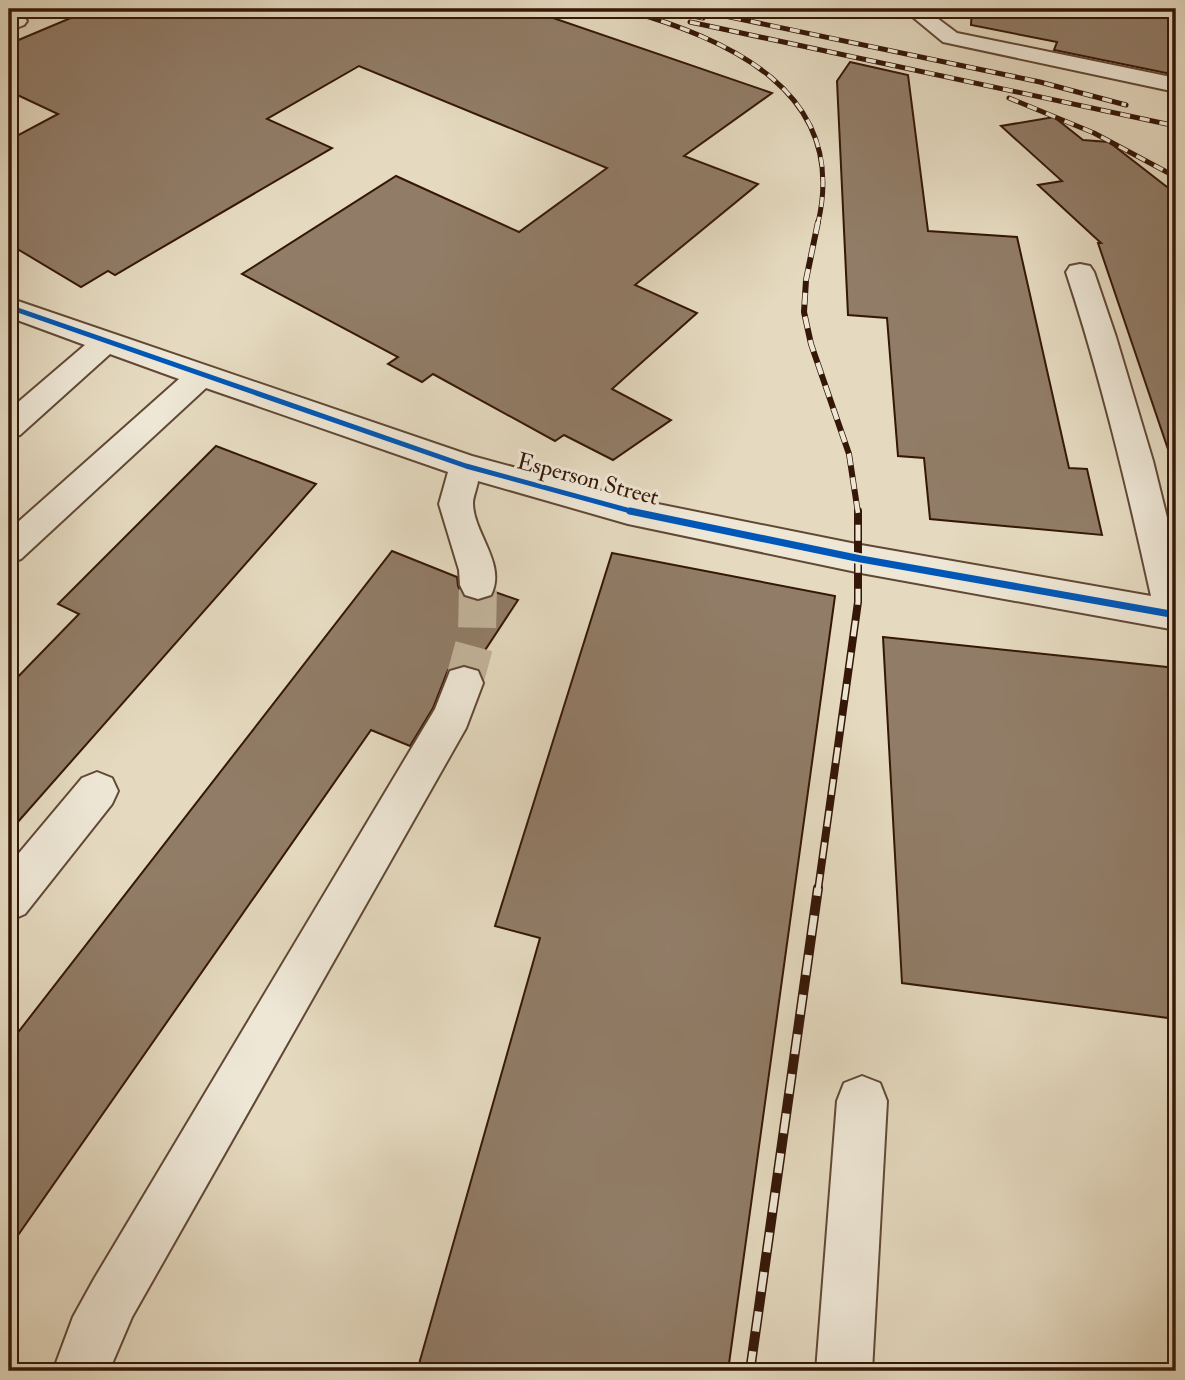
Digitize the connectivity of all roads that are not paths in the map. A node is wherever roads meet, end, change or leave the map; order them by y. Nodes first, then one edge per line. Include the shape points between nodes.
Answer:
1 (913, 9) edge
2 (1176, 85) edge
3 (1080, 272) dead end
4 (9, 307) edge
5 (107, 341) junction
6 (201, 376) junction
7 (9, 427) edge
8 (466, 466) junction
9 (9, 550) edge
10 (478, 585) tunnel mouth
11 (1175, 614) edge
12 (464, 683) tunnel mouth
13 (97, 791) dead end
14 (9, 899) edge
15 (862, 1101) dead end
16 (81, 1371) edge
17 (844, 1371) edge

1 - 2 street via 950,38
3 - 11 street via 1137,461
4 - 5 street, Esperson Street
5 - 6 street, Esperson Street
5 - 7 street
6 - 8 street, Esperson Street
6 - 9 street
8 - 10 street via 456,504
8 - 11 street, Esperson Street via 628,511 861,559
12 - 16 street via 452,716 113,1298
13 - 14 street
15 - 17 street

